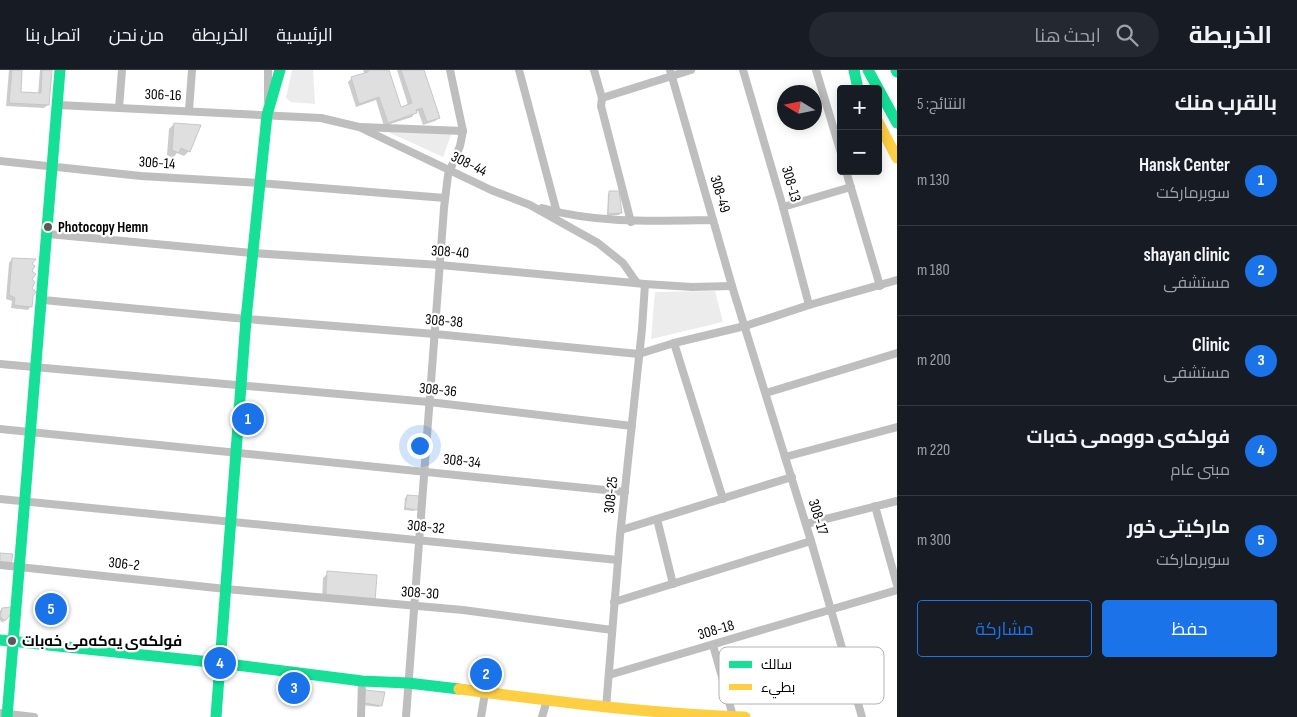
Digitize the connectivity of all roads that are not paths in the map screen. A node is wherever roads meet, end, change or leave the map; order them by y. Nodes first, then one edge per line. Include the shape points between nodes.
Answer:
1 (60, 70) edge
2 (122, 70) edge
3 (192, 70) edge
4 (268, 70) edge
5 (280, 70) edge
6 (450, 70) edge
7 (519, 70) edge
8 (594, 70) edge
9 (691, 70) edge
10 (743, 70) edge
11 (816, 70) edge
12 (852, 70) edge
13 (868, 70) edge
14 (671, 73) edge
15 (859, 85) edge
16 (602, 98) junction
17 (58, 105) junction
18 (120, 108) junction
19 (189, 110) junction
20 (267, 115) junction
21 (897, 122) edge
22 (359, 127) junction
23 (882, 130) edge
24 (463, 131) junction
25 (837, 140) edge
26 (897, 158) edge
27 (0, 161) edge
28 (53, 166) junction
29 (450, 169) junction
30 (847, 175) edge
31 (259, 183) junction
32 (851, 187) junction
33 (445, 198) junction
34 (530, 205) junction
35 (783, 207) junction
36 (557, 213) junction
37 (714, 220) junction
38 (631, 222) junction
39 (48, 234) junction
40 (252, 253) junction
41 (440, 265) junction
42 (897, 280) edge
43 (641, 283) junction
44 (732, 286) junction
45 (880, 286) junction
46 (43, 300) junction
47 (809, 306) junction
48 (246, 319) junction
49 (745, 326) junction
50 (435, 334) junction
51 (674, 342) junction
52 (639, 354) junction
53 (897, 354) edge
54 (0, 364) edge
55 (36, 367) junction
56 (241, 386) junction
57 (766, 393) junction
58 (430, 402) junction
59 (632, 426) junction
60 (897, 427) edge
61 (0, 429) edge
62 (32, 431) junction
63 (236, 452) junction
64 (785, 457) junction
65 (424, 471) junction
66 (792, 478) junction
67 (625, 492) junction
68 (0, 498) edge
69 (723, 498) junction
70 (25, 501) junction
71 (897, 501) edge
72 (875, 506) junction
73 (657, 519) junction
74 (231, 523) junction
75 (806, 524) junction
76 (621, 530) junction
77 (418, 540) junction
78 (811, 541) junction
79 (618, 560) junction
80 (0, 565) edge
81 (20, 566) junction
82 (673, 584) junction
83 (897, 585) edge
84 (226, 589) junction
85 (897, 590) edge
86 (614, 602) junction
87 (413, 606) junction
88 (831, 610) junction
89 (612, 630) junction
90 (0, 640) edge
91 (14, 642) junction
92 (713, 645) junction
93 (842, 647) edge
94 (220, 663) junction
95 (719, 666) edge
96 (609, 675) junction
97 (362, 681) junction
98 (408, 683) junction
99 (485, 693) junction
100 (547, 700) junction
101 (858, 704) edge
102 (606, 708) junction
103 (624, 713) edge
104 (5, 715) edge
105 (688, 716) edge
106 (733, 716) edge
107 (34, 717) edge
108 (216, 717) edge
109 (361, 717) edge
110 (406, 717) edge
111 (481, 717) edge
112 (542, 717) edge
113 (745, 717) edge
114 (862, 717) edge

1 - 17 main road
2 - 18 street
3 - 19 street
4 - 20 street
5 - 20 main road
6 - 24 street
7 - 36 street
8 - 16 street
9 - 14 street
10 - 35 street, 308-13
11 - 25 street
12 - 15 main road
13 - 21 main road
14 - 16 street
14 - 37 street, 308-49
16 - 38 street via 601,106
17 - 18 street, 306-16
17 - 28 main road
18 - 19 street, 306-16
19 - 20 street, 306-16
20 - 22 street, 308-44 via 321,118
20 - 31 main road
22 - 24 street
22 - 29 street, 308-44
23 - 26 main road
24 - 29 street
27 - 28 street, 306-14
28 - 31 street, 306-14 via 141,176
28 - 39 main road
29 - 33 street
29 - 34 street, 308-44
30 - 32 street
31 - 33 street, 306-14
31 - 40 main road
32 - 35 street
32 - 45 street
33 - 41 street
34 - 36 street
34 - 43 street, 308-44 via 598,242
35 - 47 street, 308-13
36 - 38 street
37 - 38 street
37 - 44 street, 308-49
39 - 40 street, 308-40
39 - 46 main road
40 - 41 street, 308-40
40 - 48 main road
41 - 43 street, 308-40
41 - 50 street
42 - 45 street
43 - 44 street, 308-40
43 - 52 street, 308-25
44 - 49 street, 308-49
45 - 47 street
46 - 48 street, 308-38
46 - 55 main road
47 - 49 street
48 - 50 street, 308-38
48 - 56 main road
49 - 51 street
49 - 57 street, 308-17
50 - 52 street, 308-38
50 - 58 street
51 - 52 street
51 - 69 street
52 - 59 street, 308-25
53 - 57 street
54 - 55 street, 308-36
55 - 56 street, 308-36
55 - 62 main road
56 - 58 street, 308-36
56 - 63 main road
57 - 64 street, 308-17
58 - 59 street, 308-36
58 - 65 street
59 - 67 street, 308-25
60 - 64 street
61 - 62 street, 308-34
62 - 63 street, 308-34
62 - 70 main road
63 - 65 street, 308-34
63 - 74 main road
64 - 66 street, 308-17
65 - 67 street, 308-34
65 - 77 street
66 - 69 street
66 - 75 street, 308-17
67 - 76 street, 308-25
68 - 70 street, 308-32
69 - 73 street
70 - 74 street, 308-32
70 - 81 main road
71 - 72 street
72 - 75 street
72 - 83 street
73 - 76 street
73 - 82 street
74 - 77 street, 308-32
74 - 84 main road
75 - 78 street, 308-17
76 - 79 street, 308-25
77 - 79 street, 308-32
77 - 87 street
78 - 82 street
78 - 88 street, 308-17
79 - 86 street, 308-25
80 - 81 street, 306-2
81 - 84 street, 306-2
81 - 91 main road
82 - 86 street
84 - 87 street, 308-30
84 - 94 main road
85 - 88 street, 308-18
86 - 89 street, 308-25
87 - 89 street, 308-30
87 - 98 street
88 - 92 street, 308-18
88 - 93 street, 308-17
89 - 96 street, 308-25
90 - 91 main road
91 - 94 main road
91 - 104 main road
92 - 95 street
92 - 96 street, 308-18
94 - 97 main road
94 - 108 main road
96 - 102 street, 308-25
97 - 98 main road
97 - 109 street
98 - 99 main road
98 - 110 street
99 - 100 main road
99 - 111 street
100 - 102 main road
100 - 112 street
101 - 114 street, 308-17
102 - 103 main road
103 - 105 main road
104 - 107 street
105 - 106 main road
106 - 113 main road

